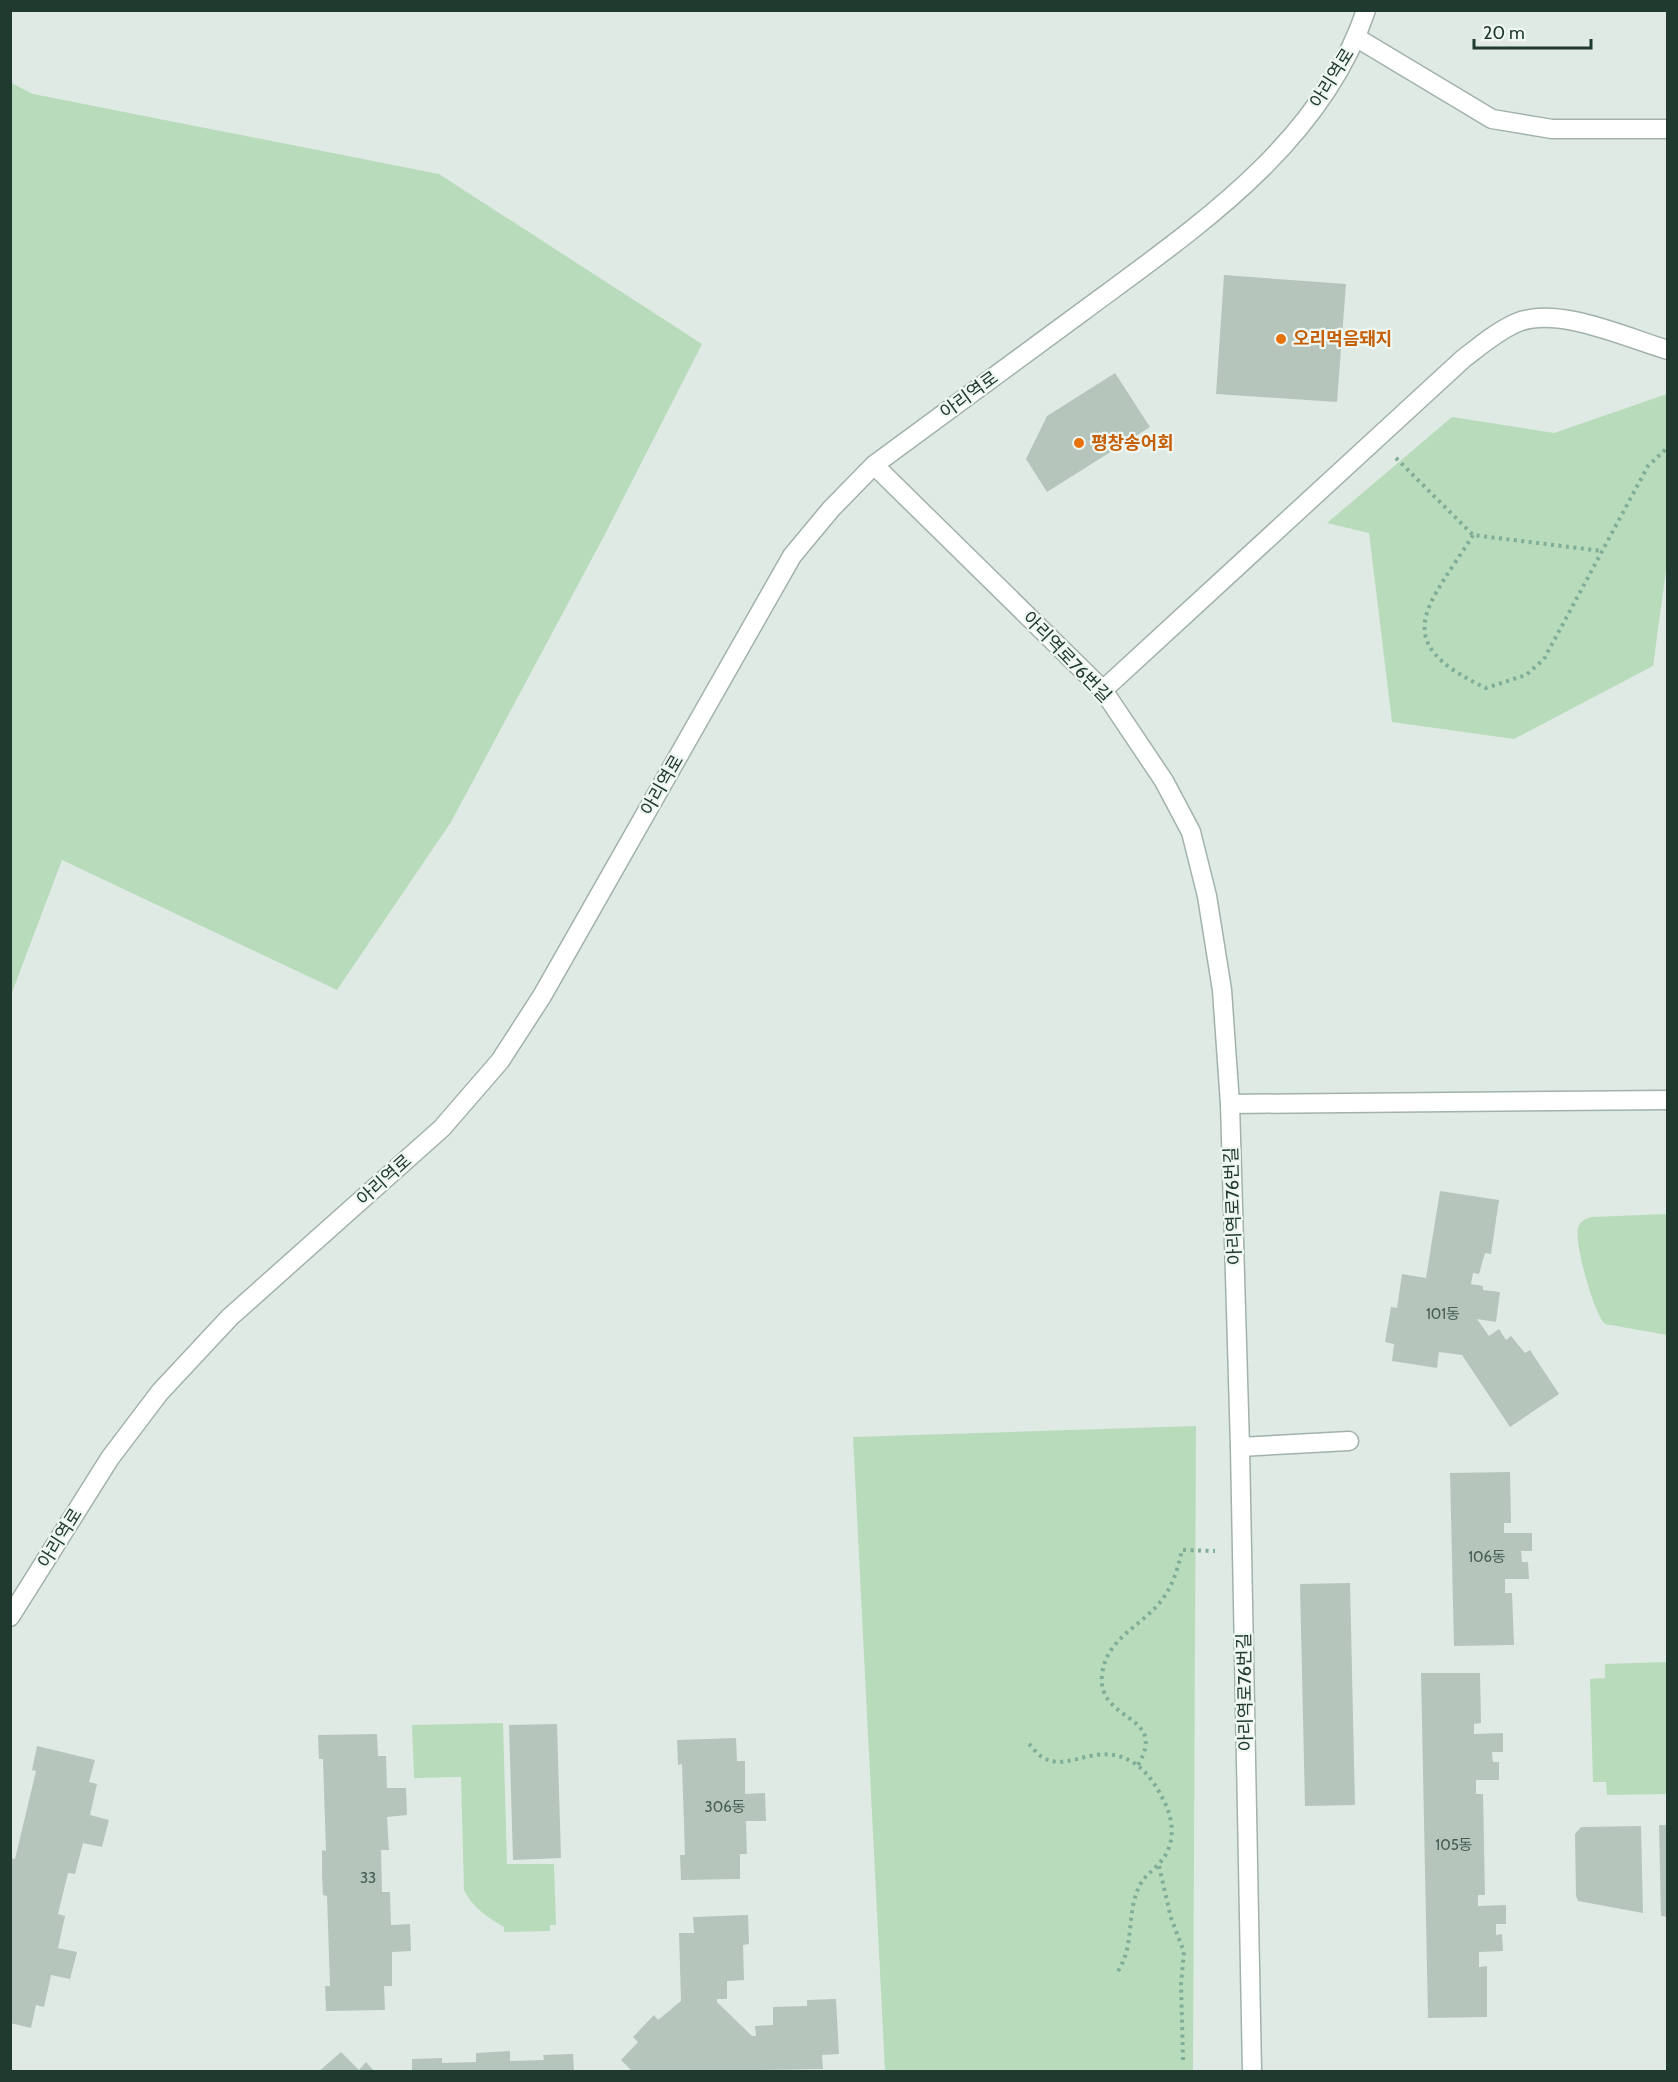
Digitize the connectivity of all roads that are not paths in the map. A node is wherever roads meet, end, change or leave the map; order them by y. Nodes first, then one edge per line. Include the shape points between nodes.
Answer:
1 (1366, 10) edge
2 (1357, 38) junction
3 (1668, 129) edge
4 (1668, 350) edge
5 (874, 465) junction
6 (1103, 690) junction
7 (1668, 1100) edge
8 (1230, 1104) junction
9 (1349, 1441) dead end
10 (1240, 1447) junction
11 (10, 1617) edge
12 (1252, 2072) edge

1 - 2 street, 아리역로
2 - 3 street via 1492,119 1552,129
2 - 5 street, 아리역로 via 1317,106 1260,169 1209,216
4 - 6 street via 1572,321 1545,318 1518,322 1493,336 1462,359
5 - 6 street, 아리역로76번길
5 - 11 street, 아리역로 via 792,556 542,996 500,1061 442,1128 230,1317 160,1392 110,1458
6 - 8 street, 아리역로76번길 via 1164,781 1191,832 1207,896 1222,990
7 - 8 street
8 - 10 street, 아리역로76번길
9 - 10 street
10 - 12 street, 아리역로76번길

